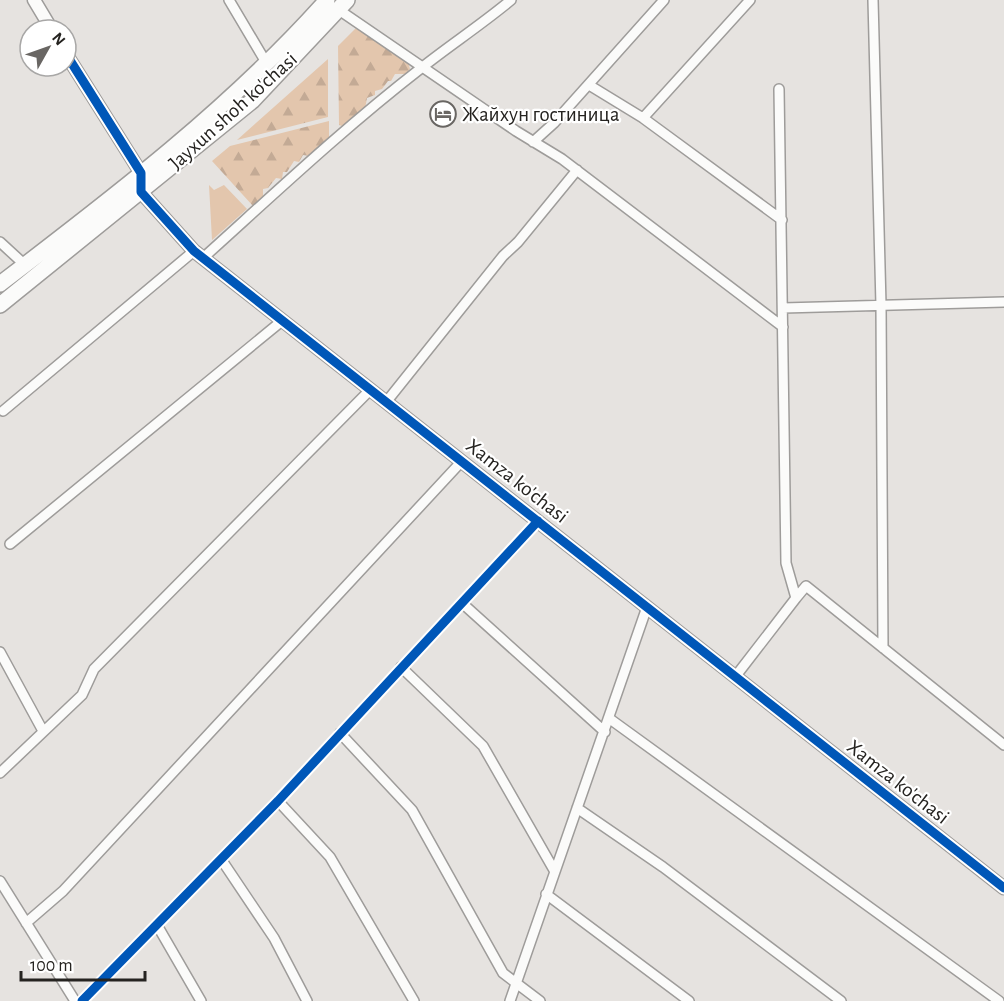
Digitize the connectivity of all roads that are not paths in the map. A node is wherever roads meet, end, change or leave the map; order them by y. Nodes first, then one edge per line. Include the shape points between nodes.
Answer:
1 (34, 0) edge
2 (229, 0) edge
3 (511, 0) edge
4 (664, 0) edge
5 (750, 0) edge
6 (873, 0) edge
7 (337, 3) edge
8 (45, 18) edge
9 (267, 64) junction
10 (421, 67) junction
11 (78, 73) edge
12 (589, 85) junction
13 (779, 89) dead end
14 (643, 118) junction
15 (533, 142) junction
16 (577, 170) junction
17 (141, 173) junction
18 (141, 192) junction
19 (782, 220) junction
20 (0, 242) edge
21 (198, 254) junction
22 (25, 265) junction
23 (0, 284) edge
24 (1004, 302) edge
25 (0, 305) edge
26 (881, 305) junction
27 (783, 308) junction
28 (283, 320) junction
29 (783, 327) junction
30 (371, 389) junction
31 (387, 401) junction
32 (3, 411) dead end
33 (462, 461) junction
34 (538, 521) junction
35 (10, 544) dead end
36 (796, 598) junction
37 (462, 603) junction
38 (647, 608) junction
39 (883, 648) junction
40 (0, 652) edge
41 (401, 667) junction
42 (735, 677) junction
43 (610, 718) junction
44 (43, 731) junction
45 (605, 732) junction
46 (340, 734) junction
47 (1004, 746) edge
48 (0, 772) edge
49 (278, 801) junction
50 (577, 808) junction
51 (221, 859) junction
52 (554, 870) junction
53 (0, 881) edge
54 (1004, 888) edge
55 (546, 894) junction
56 (26, 922) junction
57 (157, 925) junction
58 (516, 982) junction
59 (75, 1001) edge
60 (82, 1001) edge
61 (201, 1001) edge
62 (307, 1001) edge
63 (414, 1001) edge
64 (510, 1001) edge
65 (540, 1001) edge
66 (689, 1001) edge
67 (841, 1001) edge
68 (999, 1001) edge

1 - 8 street
2 - 9 street
3 - 10 street
4 - 12 street
5 - 14 street
6 - 26 street
7 - 9 highway, Jayxun shoh ko'chasi
7 - 10 street
7 - 18 highway, Jayxun shoh ko'chasi via 252,101
9 - 17 highway, Jayxun shoh ko'chasi
10 - 15 street
10 - 21 street
11 - 17 street
12 - 14 street
12 - 15 street
13 - 19 street
14 - 19 street
15 - 16 street
16 - 29 street
16 - 31 street
17 - 18 street
17 - 22 highway, Jayxun shoh ko'chasi
18 - 21 street, Xamza ko'chasi
18 - 25 highway, Jayxun shoh ko'chasi
19 - 27 street
20 - 22 street
21 - 28 street, Xamza ko'chasi
21 - 32 street
22 - 23 highway, Jayxun shoh ko'chasi
24 - 26 street
26 - 27 street
26 - 39 street
27 - 29 street
28 - 30 street, Xamza ko'chasi
28 - 35 street
29 - 36 street via 786,563
30 - 31 street, Xamza ko'chasi
30 - 44 street via 94,669 82,695
31 - 33 street, Xamza ko'chasi
33 - 34 street, Xamza ko'chasi
33 - 56 street via 63,891
34 - 37 street
34 - 38 street, Xamza ko'chasi
36 - 39 street via 806,586
36 - 42 street
37 - 41 street
37 - 45 street
38 - 42 street, Xamza ko'chasi
38 - 43 street
39 - 47 street
40 - 44 street
41 - 46 street
41 - 52 street via 483,746
42 - 54 street, Xamza ko'chasi
43 - 45 street
43 - 68 street
44 - 48 street
45 - 50 street
46 - 49 street
46 - 58 street via 412,810 503,973
49 - 51 street
49 - 63 street via 330,857
50 - 52 street
50 - 67 street via 663,867
51 - 57 street
51 - 62 street via 273,938
52 - 55 street
53 - 56 street
55 - 58 street
55 - 66 street
56 - 59 street
57 - 60 street
57 - 61 street
58 - 64 street
58 - 65 street

